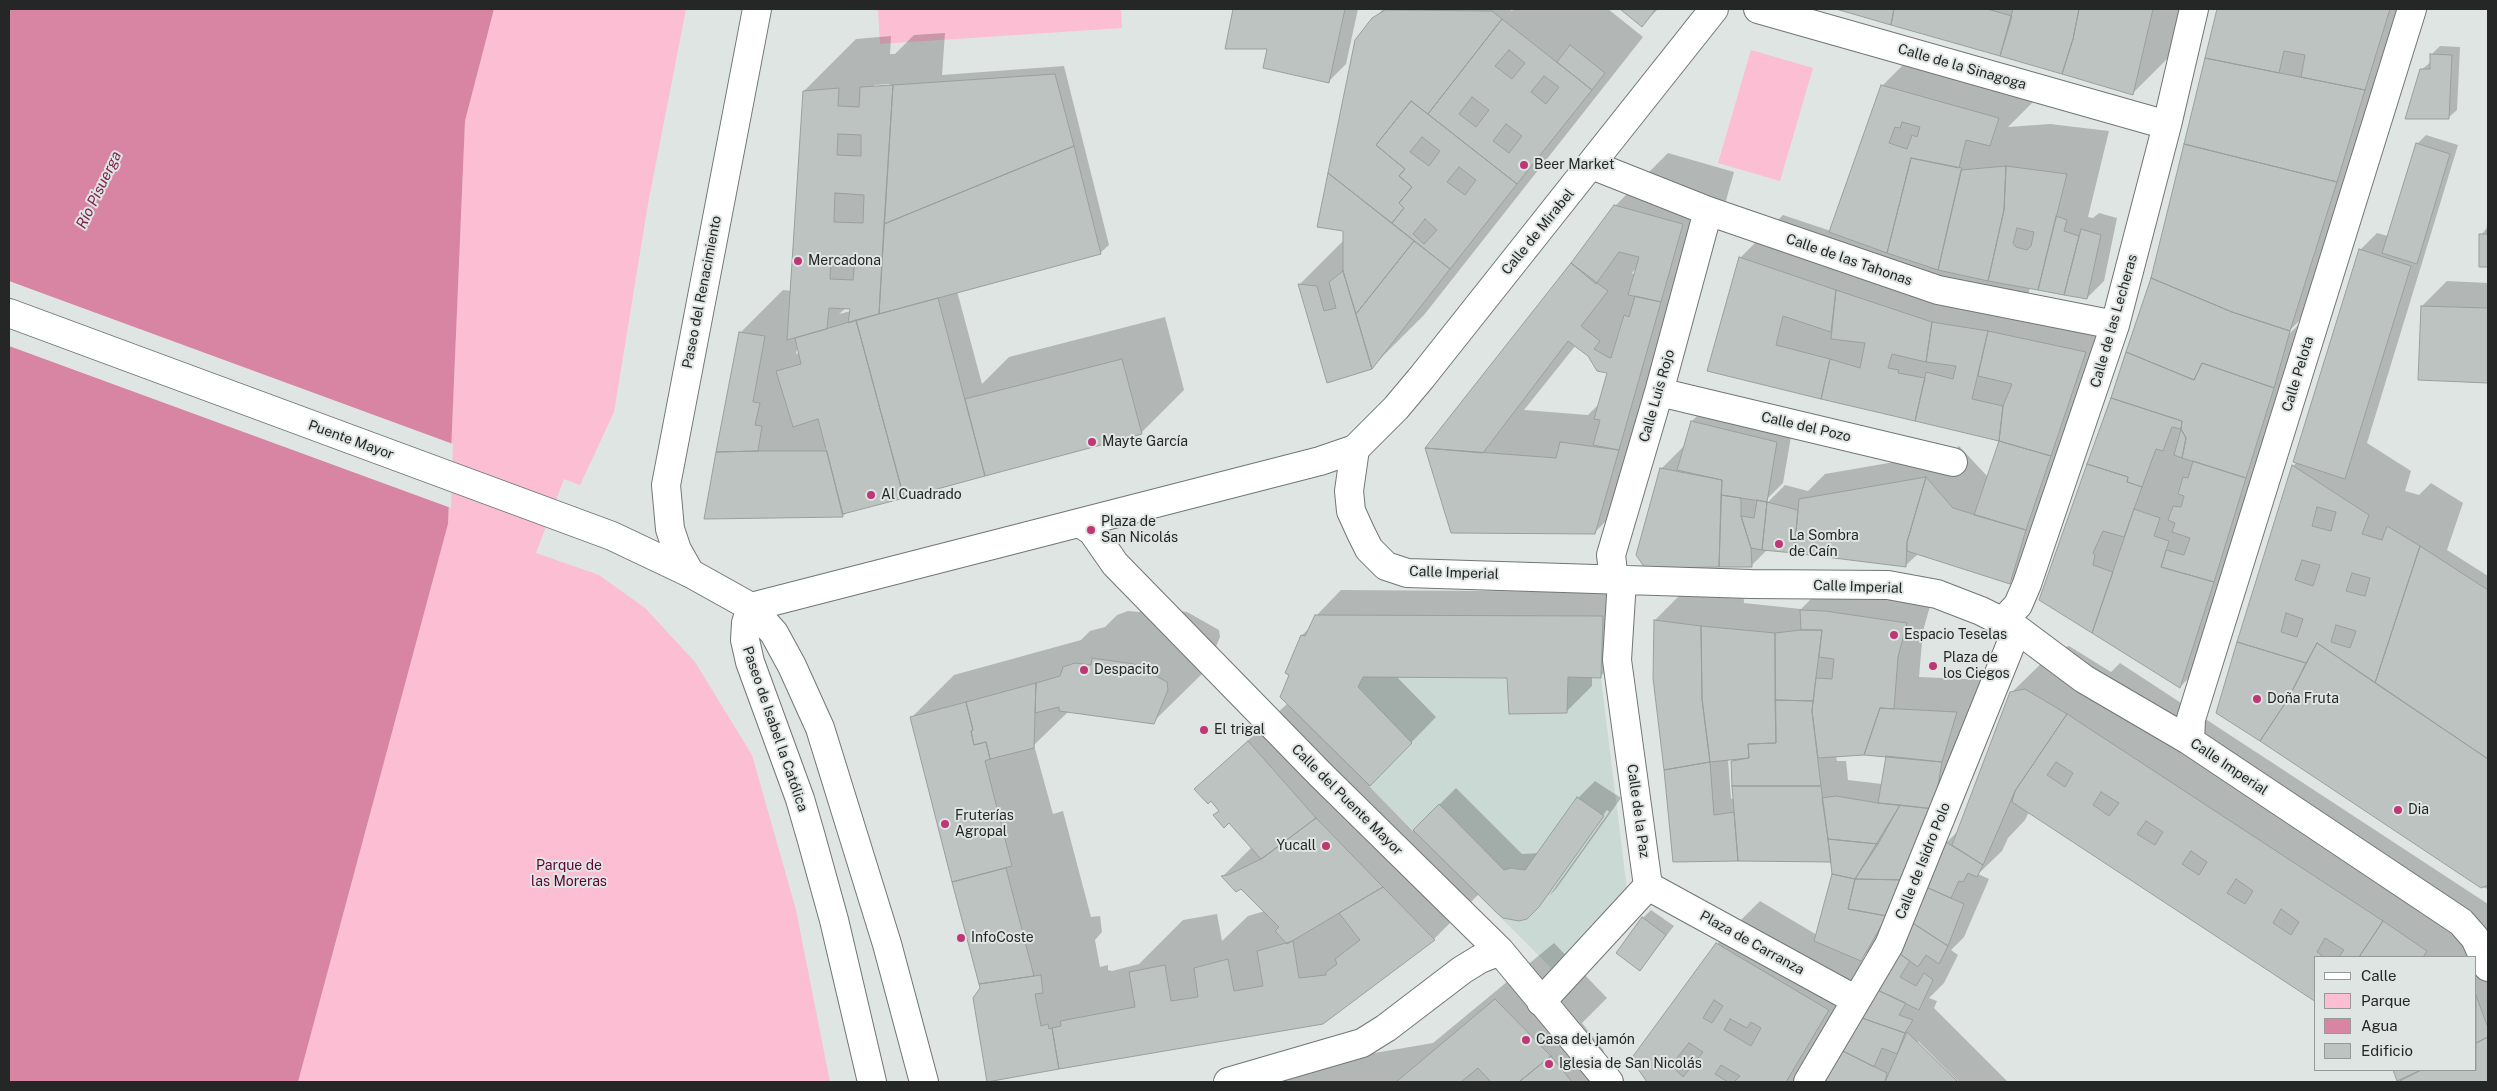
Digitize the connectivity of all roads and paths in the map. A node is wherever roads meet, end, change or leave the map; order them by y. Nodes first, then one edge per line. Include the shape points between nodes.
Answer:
1 (756, 9) edge
2 (1714, 9) edge
3 (1758, 9) edge
4 (2194, 9) edge
5 (2412, 9) edge
6 (2167, 125) junction
7 (1592, 165) junction
8 (1708, 211) junction
9 (9, 313) edge
10 (2115, 325) junction
11 (1659, 392) junction
12 (1355, 449) junction
13 (1953, 462) dead end
14 (1080, 523) junction
15 (690, 573) junction
16 (1618, 581) junction
17 (751, 607) junction
18 (2010, 625) junction
19 (2190, 741) junction
20 (1648, 886) junction
21 (1500, 951) junction
22 (2487, 959) edge
23 (1856, 1000) junction
24 (1541, 1002) junction
25 (872, 1082) edge
26 (924, 1082) edge
27 (1228, 1082) edge
28 (1608, 1082) edge
29 (1808, 1082) edge

1 - 15 street, Paseo del Renacimiento via 666,485 670,529
2 - 7 street, Calle de Mirabel
3 - 6 street, Calle de la Sinagoga
4 - 6 street, Calle de las Lecheras
5 - 19 street, Calle Pelota via 2193,710
6 - 10 street, Calle de las Lecheras
7 - 8 street, Calle de las Tahonas
7 - 12 street, Calle de Mirabel via 1422,377
8 - 10 street, Calle de las Tahonas via 1938,290
8 - 11 street, Calle Luis Rojo
9 - 15 street, Puente Mayor via 617,538
10 - 18 street, Calle de las Lecheras via 2027,584
11 - 13 street, Calle del Pozo
11 - 16 street, Calle Luis Rojo via 1611,555
12 - 14 street
12 - 16 street, Calle Imperial via 1349,491 1351,511 1369,549 1386,566 1407,573
14 - 17 street
14 - 21 street, Calle del Puente Mayor via 1092,531 1115,564 1307,761
15 - 17 street
16 - 18 street, Calle Imperial via 1888,585 1937,594
16 - 20 street, Calle de la Paz via 1618,660
17 - 25 street, Paseo de Isabel la Católica via 745,640 750,662 800,799
17 - 26 street via 774,633 820,728 887,944
18 - 19 street, Calle Imperial via 2084,679
18 - 23 street, Calle de Isidro Polo via 1888,945
19 - 22 street, Calle Imperial via 2461,922 2476,938
20 - 23 street, Plaza de Carranza
20 - 24 street
21 - 24 street, Calle del Puente Mayor
21 - 27 street via 1480,958 1362,1043
23 - 29 street, Calle de Isidro Polo
24 - 28 street, Calle del Puente Mayor

